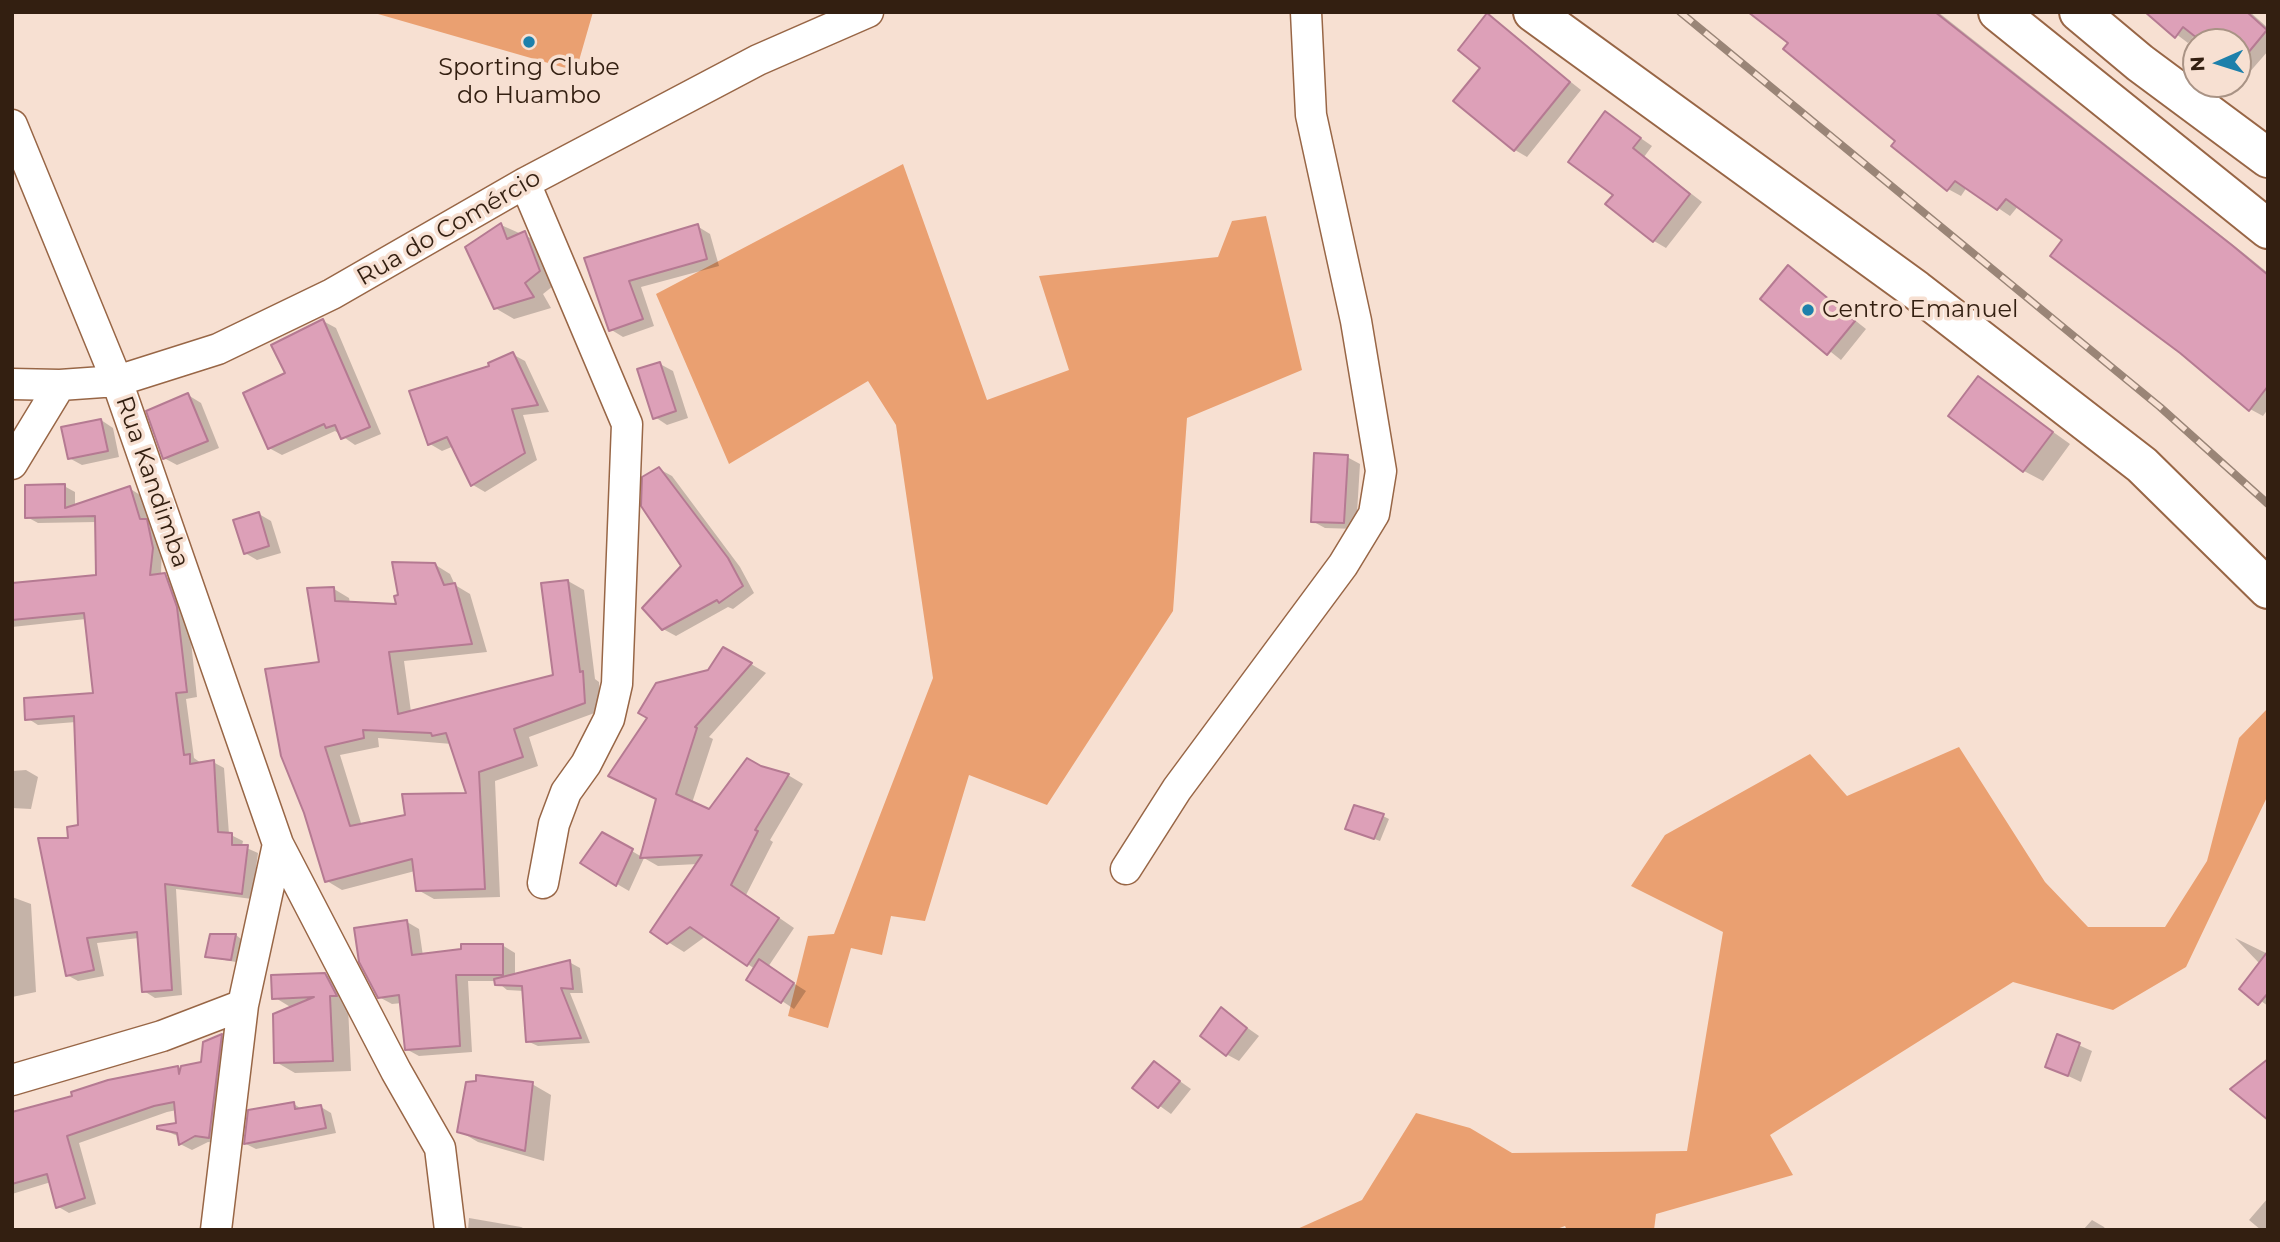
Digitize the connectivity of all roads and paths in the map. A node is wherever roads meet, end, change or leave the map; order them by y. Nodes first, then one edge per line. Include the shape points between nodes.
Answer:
1 (868, 12) edge
2 (1306, 12) edge
3 (1533, 12) edge
4 (1998, 12) edge
5 (2079, 12) edge
6 (2140, 63) junction
7 (2108, 100) junction
8 (12, 125) edge
9 (2268, 158) edge
10 (525, 183) junction
11 (2268, 229) edge
12 (117, 381) junction
13 (12, 384) edge
14 (60, 385) junction
15 (12, 464) edge
16 (2268, 589) edge
17 (278, 844) junction
18 (1126, 869) dead end
19 (543, 883) dead end
20 (243, 1004) junction
21 (12, 1080) edge
22 (216, 1230) edge
23 (450, 1230) edge

1 - 10 street, Rua do Comércio via 758,60
2 - 18 street via 1311,115 1356,321 1381,471 1374,514 1343,565 1177,789
3 - 16 main road via 1916,290 2142,465
4 - 7 main road
5 - 6 main road
6 - 7 main road
6 - 9 main road
7 - 11 main road
8 - 12 street, Rua Kandimba
10 - 12 street, Rua do Comércio via 332,294 173,366
10 - 19 street via 627,424 617,684 609,719 566,792 554,824
12 - 14 street, Rua do Comércio
12 - 17 street, Rua Kandimba
13 - 14 street, Rua do Comércio
14 - 15 street
17 - 20 street
17 - 23 street, Rua Kandimba via 440,1148
20 - 21 street via 162,1036
20 - 22 street

